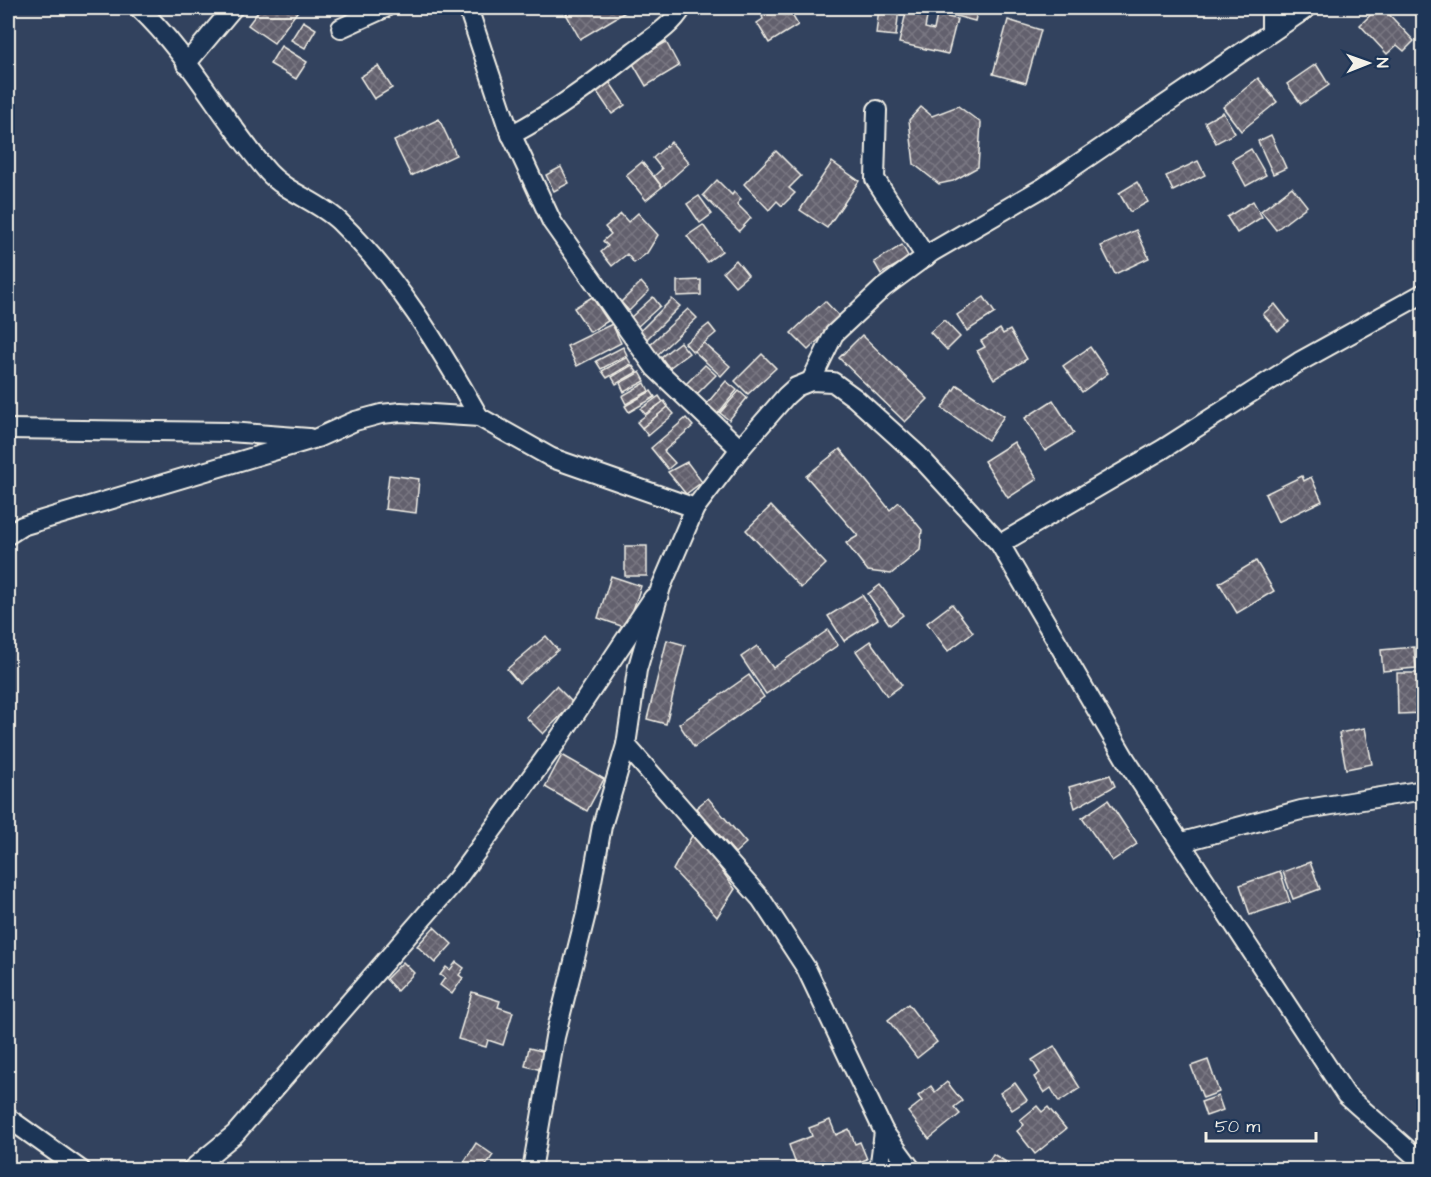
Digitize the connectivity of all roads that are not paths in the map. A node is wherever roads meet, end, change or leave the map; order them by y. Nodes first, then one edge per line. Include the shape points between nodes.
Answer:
1 (138, 8) edge
2 (233, 8) edge
3 (385, 8) edge
4 (468, 8) edge
5 (682, 8) edge
6 (1271, 8) edge
7 (1307, 8) edge
8 (349, 19) edge
9 (1271, 32) junction
10 (186, 64) junction
11 (877, 110) dead end
12 (511, 135) junction
13 (926, 257) junction
14 (1424, 293) edge
15 (811, 381) junction
16 (479, 417) junction
17 (8, 429) edge
18 (316, 438) junction
19 (740, 449) junction
20 (695, 508) junction
21 (8, 536) edge
22 (1000, 544) junction
23 (661, 587) junction
24 (626, 745) junction
25 (1424, 790) edge
26 (1182, 842) junction
27 (8, 1118) edge
28 (884, 1132) junction
29 (1424, 1164) edge
30 (81, 1170) edge
31 (191, 1170) edge
32 (532, 1170) edge
33 (879, 1170) edge
34 (912, 1170) edge

1 - 10 street via 164,32
2 - 10 street
3 - 8 street
4 - 12 street
5 - 12 street via 665,27 607,74 558,110
6 - 9 street
7 - 9 street
9 - 13 street via 1044,187
10 - 16 street via 272,177 337,220 393,281 439,345
11 - 13 street via 875,179
12 - 19 street via 552,222 638,348 672,388
13 - 15 street via 868,301 834,334
14 - 22 street via 1299,362 1163,449
15 - 19 street via 786,396
15 - 22 street via 833,382 855,398 918,455
16 - 18 street via 381,414
16 - 20 street via 552,458
17 - 18 street via 229,432
18 - 21 street via 22,526
19 - 20 street
20 - 23 street
22 - 26 street via 1126,760
23 - 24 street via 637,670
23 - 31 street via 556,743 456,880 235,1134
24 - 28 street via 761,899 806,968
24 - 32 street via 602,826 586,914 555,1037
25 - 26 street via 1301,810
26 - 29 street via 1346,1095
27 - 30 street
28 - 33 street
28 - 34 street

